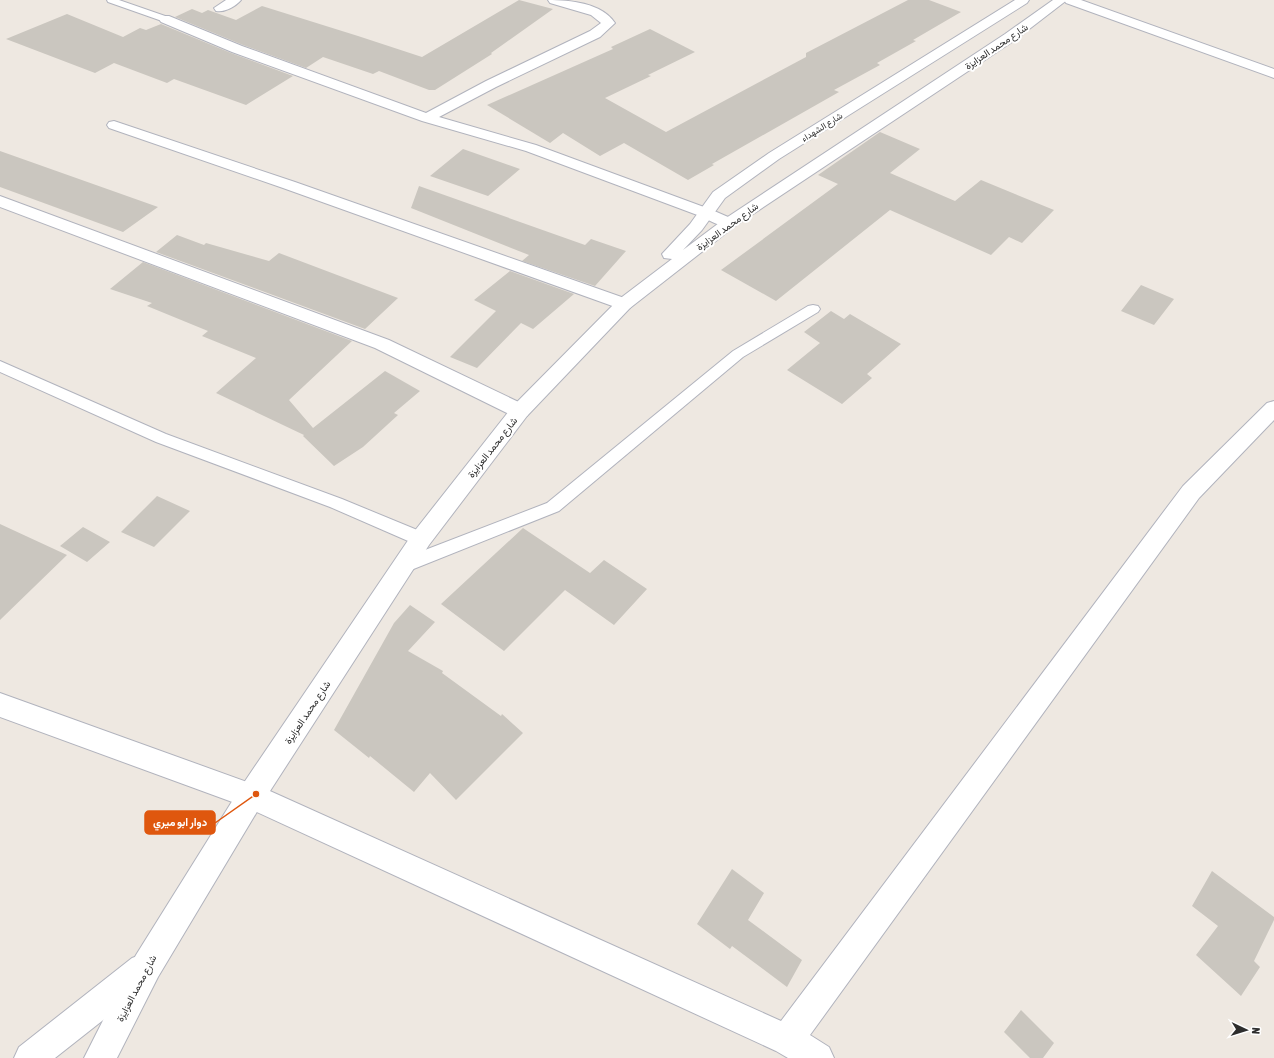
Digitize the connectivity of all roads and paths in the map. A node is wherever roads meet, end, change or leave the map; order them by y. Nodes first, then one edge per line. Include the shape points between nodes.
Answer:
1 (111, 0) edge
2 (235, 0) edge
3 (554, 0) edge
4 (1023, 0) edge
5 (1061, 0) edge
6 (1070, 0) edge
7 (220, 8) dead end
8 (165, 19) joint
9 (1274, 74) edge
10 (427, 118) junction
11 (114, 125) dead end
12 (0, 201) edge
13 (706, 213) junction
14 (729, 223) junction
15 (649, 285) junction
16 (624, 304) junction
17 (813, 309) dead end
18 (0, 366) edge
19 (1274, 408) edge
20 (520, 411) junction
21 (421, 539) junction
22 (405, 565) junction
23 (0, 705) edge
24 (251, 796) junction
25 (147, 966) junction
26 (787, 1040) junction
27 (30, 1058) edge
28 (100, 1058) edge
29 (818, 1058) edge

1 - 8 lane
2 - 7 street
3 - 10 street via 595,12 609,22 595,34
4 - 13 street, شارع الشهداء via 774,156 718,195
5 - 14 street, شارع محمد العزايزة via 1003,42
6 - 9 street
8 - 10 street via 237,49
10 - 13 street via 531,148
11 - 16 street
12 - 20 street via 382,344
13 - 14 street
13 - 15 street, شارع الشهداء via 661,264
14 - 15 street, شارع محمد العزايزة
15 - 16 street, شارع محمد العزايزة
16 - 20 street, شارع محمد العزايزة
17 - 22 lane via 738,354 553,507
18 - 21 lane via 161,438 336,503
19 - 26 street via 1191,492
20 - 21 street, شارع محمد العزايزة
21 - 22 street, شارع محمد العزايزة
22 - 24 street, شارع محمد العزايزة
23 - 24 street
24 - 25 street, شارع محمد العزايزة
24 - 26 street
25 - 27 street
25 - 28 street, شارع محمد العزايزة
26 - 29 street

